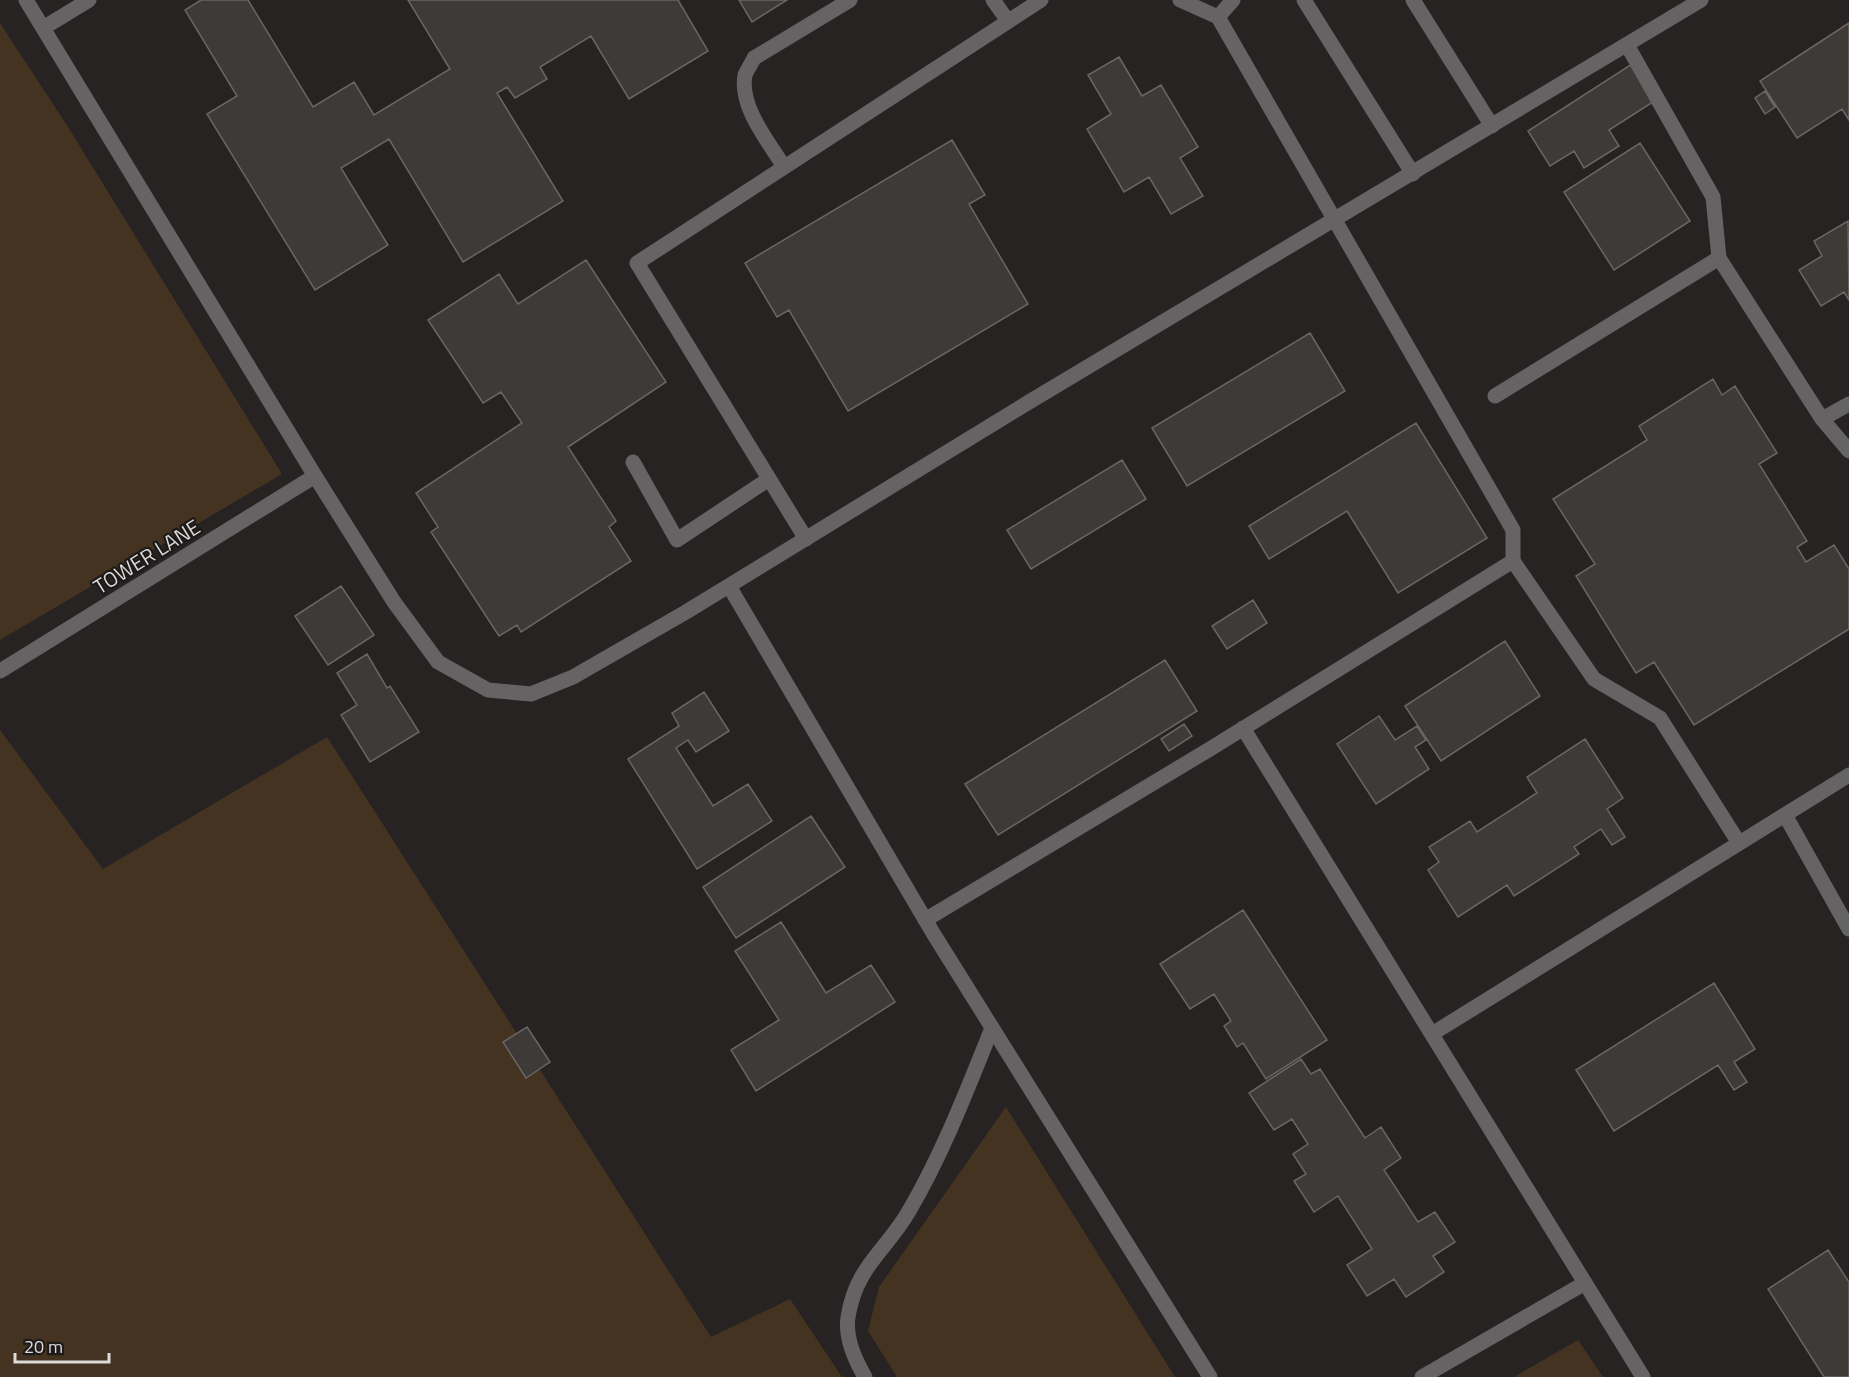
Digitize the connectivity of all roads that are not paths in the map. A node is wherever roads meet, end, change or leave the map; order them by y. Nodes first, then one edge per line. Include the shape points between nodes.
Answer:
1 (26, 0) edge
2 (89, 0) edge
3 (850, 0) edge
4 (993, 0) edge
5 (1041, 0) edge
6 (1180, 0) edge
7 (1233, 0) edge
8 (1304, 0) edge
9 (1413, 0) edge
10 (1701, 0) edge
11 (1218, 17) junction
12 (1008, 21) junction
13 (43, 28) junction
14 (1626, 45) junction
15 (1492, 126) junction
16 (784, 167) junction
17 (1413, 174) junction
18 (1336, 221) junction
19 (1719, 258) junction
20 (1495, 396) dead end
21 (1849, 404) edge
22 (1822, 419) junction
23 (1849, 452) edge
24 (633, 462) dead end
25 (315, 476) junction
26 (769, 479) junction
27 (806, 539) junction
28 (1513, 561) junction
29 (729, 586) junction
30 (0, 671) edge
31 (1243, 728) junction
32 (1848, 777) edge
33 (1785, 815) junction
34 (1739, 843) junction
35 (925, 920) junction
36 (1849, 929) edge
37 (992, 1028) junction
38 (1432, 1034) junction
39 (1585, 1283) junction
40 (865, 1377) edge
41 (1210, 1377) edge
42 (1422, 1377) edge
43 (1643, 1377) edge

1 - 13 street
2 - 13 street
3 - 16 street via 754,58 746,74 746,98
4 - 12 street
5 - 12 street
6 - 11 street
7 - 11 street
8 - 17 street
9 - 15 street
10 - 14 street
11 - 18 street
12 - 16 street
13 - 25 street
14 - 15 street
14 - 19 street via 1713,197
15 - 17 street
16 - 26 street via 637,263
17 - 18 street
18 - 27 street
18 - 28 street via 1513,530
19 - 20 street
19 - 22 street
21 - 22 street
22 - 23 street
24 - 26 street via 677,540
25 - 29 street via 394,602 438,662 488,690 531,694 573,677
25 - 30 street, TOWER LANE
26 - 27 street
27 - 29 street
28 - 31 street
28 - 34 street via 1594,679 1660,718
29 - 35 street
31 - 35 street
31 - 38 street
32 - 33 street
33 - 34 street
33 - 36 street
34 - 38 street
35 - 37 street
37 - 40 street via 944,1146 908,1213 859,1278 848,1319 854,1358
37 - 41 street
38 - 39 street
39 - 42 street
39 - 43 street

